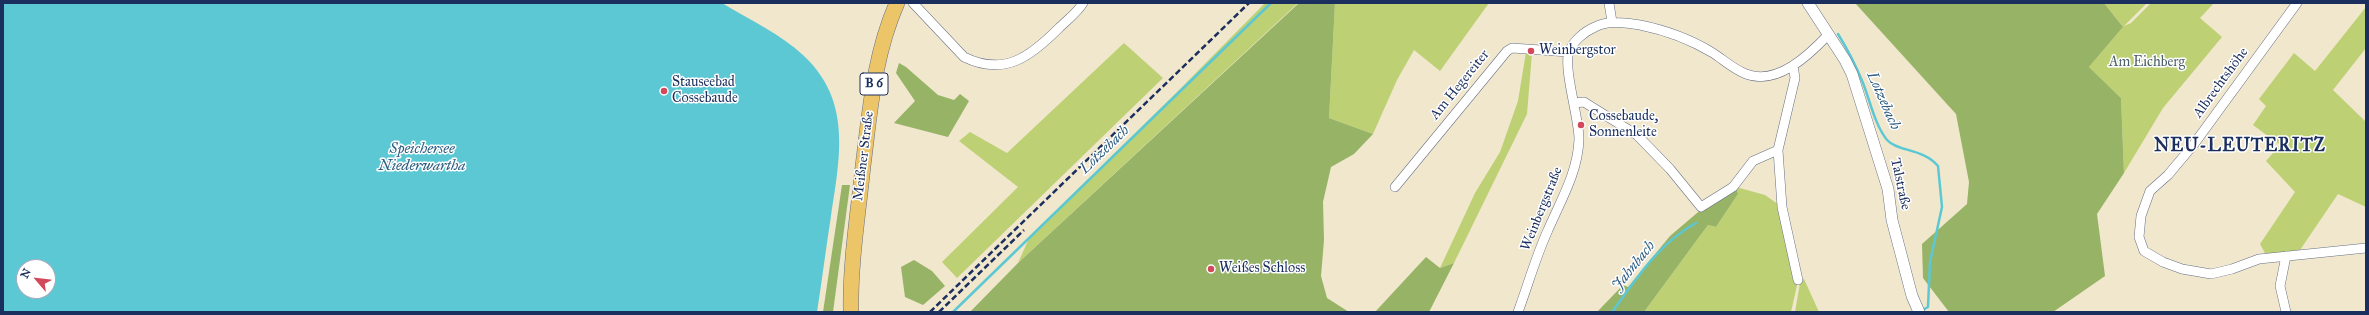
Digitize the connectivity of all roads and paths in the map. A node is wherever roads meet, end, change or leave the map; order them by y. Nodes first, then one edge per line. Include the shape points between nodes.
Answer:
1 (897, 3) edge
2 (913, 3) edge
3 (1083, 3) edge
4 (1609, 3) edge
5 (1808, 3) edge
6 (2297, 3) edge
7 (1612, 22) junction
8 (1828, 35) junction
9 (1569, 52) junction
10 (1793, 66) junction
11 (1574, 103) junction
12 (1778, 150) junction
13 (1395, 186) dead end
14 (2366, 248) edge
15 (2286, 256) junction
16 (1798, 280) dead end
17 (851, 312) edge
18 (1518, 312) edge
19 (1919, 312) edge
20 (2286, 312) edge

1 - 17 main road, Meißner Straße / B 6 via 883,40 872,94 852,251
2 - 3 street via 964,57 995,64 1016,62 1036,51
4 - 7 street
5 - 8 street, Talstraße
6 - 15 street, Albrechtshöhe via 2194,144 2168,175 2150,191 2141,216 2138,237 2144,251 2163,262 2182,269 2211,274 2259,259
7 - 9 street via 1596,26 1584,34
7 - 10 street via 1643,26 1679,36 1752,76 1765,76
8 - 10 street via 1804,60
8 - 19 street, Talstraße via 1852,74 1888,189 1892,220 1912,296
9 - 11 street, Weinbergstraße
9 - 13 street, Am Hegereiter via 1512,48 1507,51
10 - 12 street via 1795,78
11 - 12 street via 1584,102 1637,135 1670,169 1701,207 1733,187 1753,161
11 - 18 street, Weinbergstraße via 1579,139 1571,179 1548,231
12 - 16 street via 1782,207
14 - 15 street, Albrechtshöhe
15 - 20 street via 2280,286

